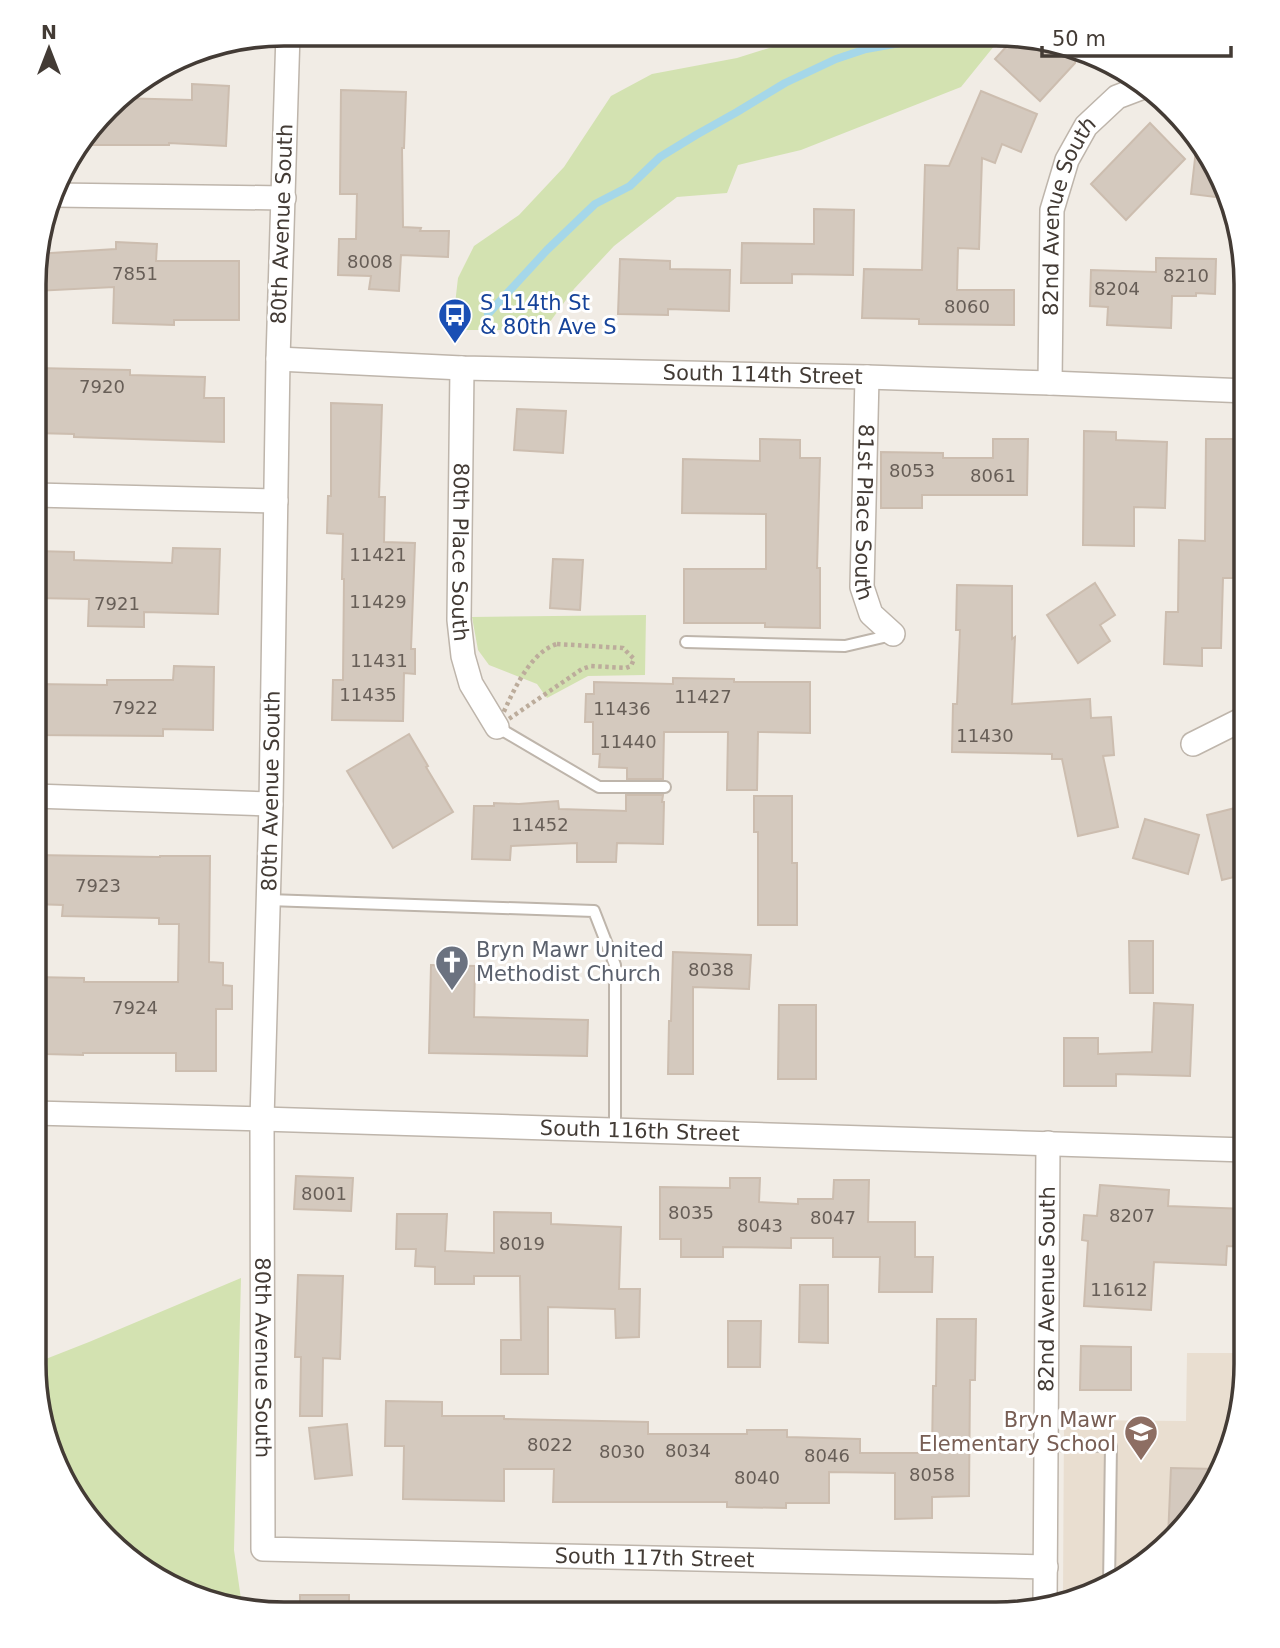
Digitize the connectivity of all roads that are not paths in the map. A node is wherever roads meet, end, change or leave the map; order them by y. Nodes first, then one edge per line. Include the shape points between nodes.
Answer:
1 (288, 46) edge
2 (1135, 90) edge
3 (63, 195) edge
4 (284, 198) junction
5 (278, 359) junction
6 (462, 368) junction
7 (867, 377) junction
8 (1050, 383) junction
9 (1235, 391) edge
10 (46, 495) edge
11 (276, 500) junction
12 (893, 635) joint
13 (686, 642) dead end
14 (1235, 723) edge
15 (497, 727) joint
16 (1193, 744) dead end
17 (665, 787) dead end
18 (46, 796) edge
19 (271, 804) junction
20 (268, 900) junction
21 (46, 1113) edge
22 (262, 1119) junction
23 (615, 1130) junction
24 (1048, 1143) junction
25 (1234, 1150) edge
26 (1047, 1445) junction
27 (263, 1549) joint
28 (1046, 1567) junction
29 (1109, 1574) edge
30 (1045, 1597) edge

1 - 4 street, 80th Avenue South
2 - 8 street, 82nd Avenue South via 1117,97 1086,126 1067,160 1052,209
3 - 4 street
4 - 5 street, 80th Avenue South
5 - 6 street, South 114th Street
5 - 11 street, 80th Avenue South
6 - 7 street, South 114th Street
6 - 15 street, 80th Place South via 459,620 471,684
7 - 8 street, South 114th Street
7 - 12 street, 81st Place South via 862,587 871,614
8 - 9 street, South 114th Street
10 - 11 street
11 - 19 street, 80th Avenue South
12 - 13 lane via 845,646
14 - 16 street
15 - 17 lane via 595,786
18 - 19 street
19 - 20 street, 80th Avenue South
20 - 22 street, 80th Avenue South
20 - 23 lane via 594,911 615,965
21 - 22 street, South 116th Street
22 - 23 street, South 116th Street
22 - 27 street, 80th Avenue South
23 - 24 street, South 116th Street
24 - 25 street, South 116th Street
24 - 26 street, 82nd Avenue South
26 - 28 street, 82nd Avenue South
26 - 29 lane via 1111,1446
27 - 28 street, South 117th Street
28 - 30 street, 82nd Avenue South

